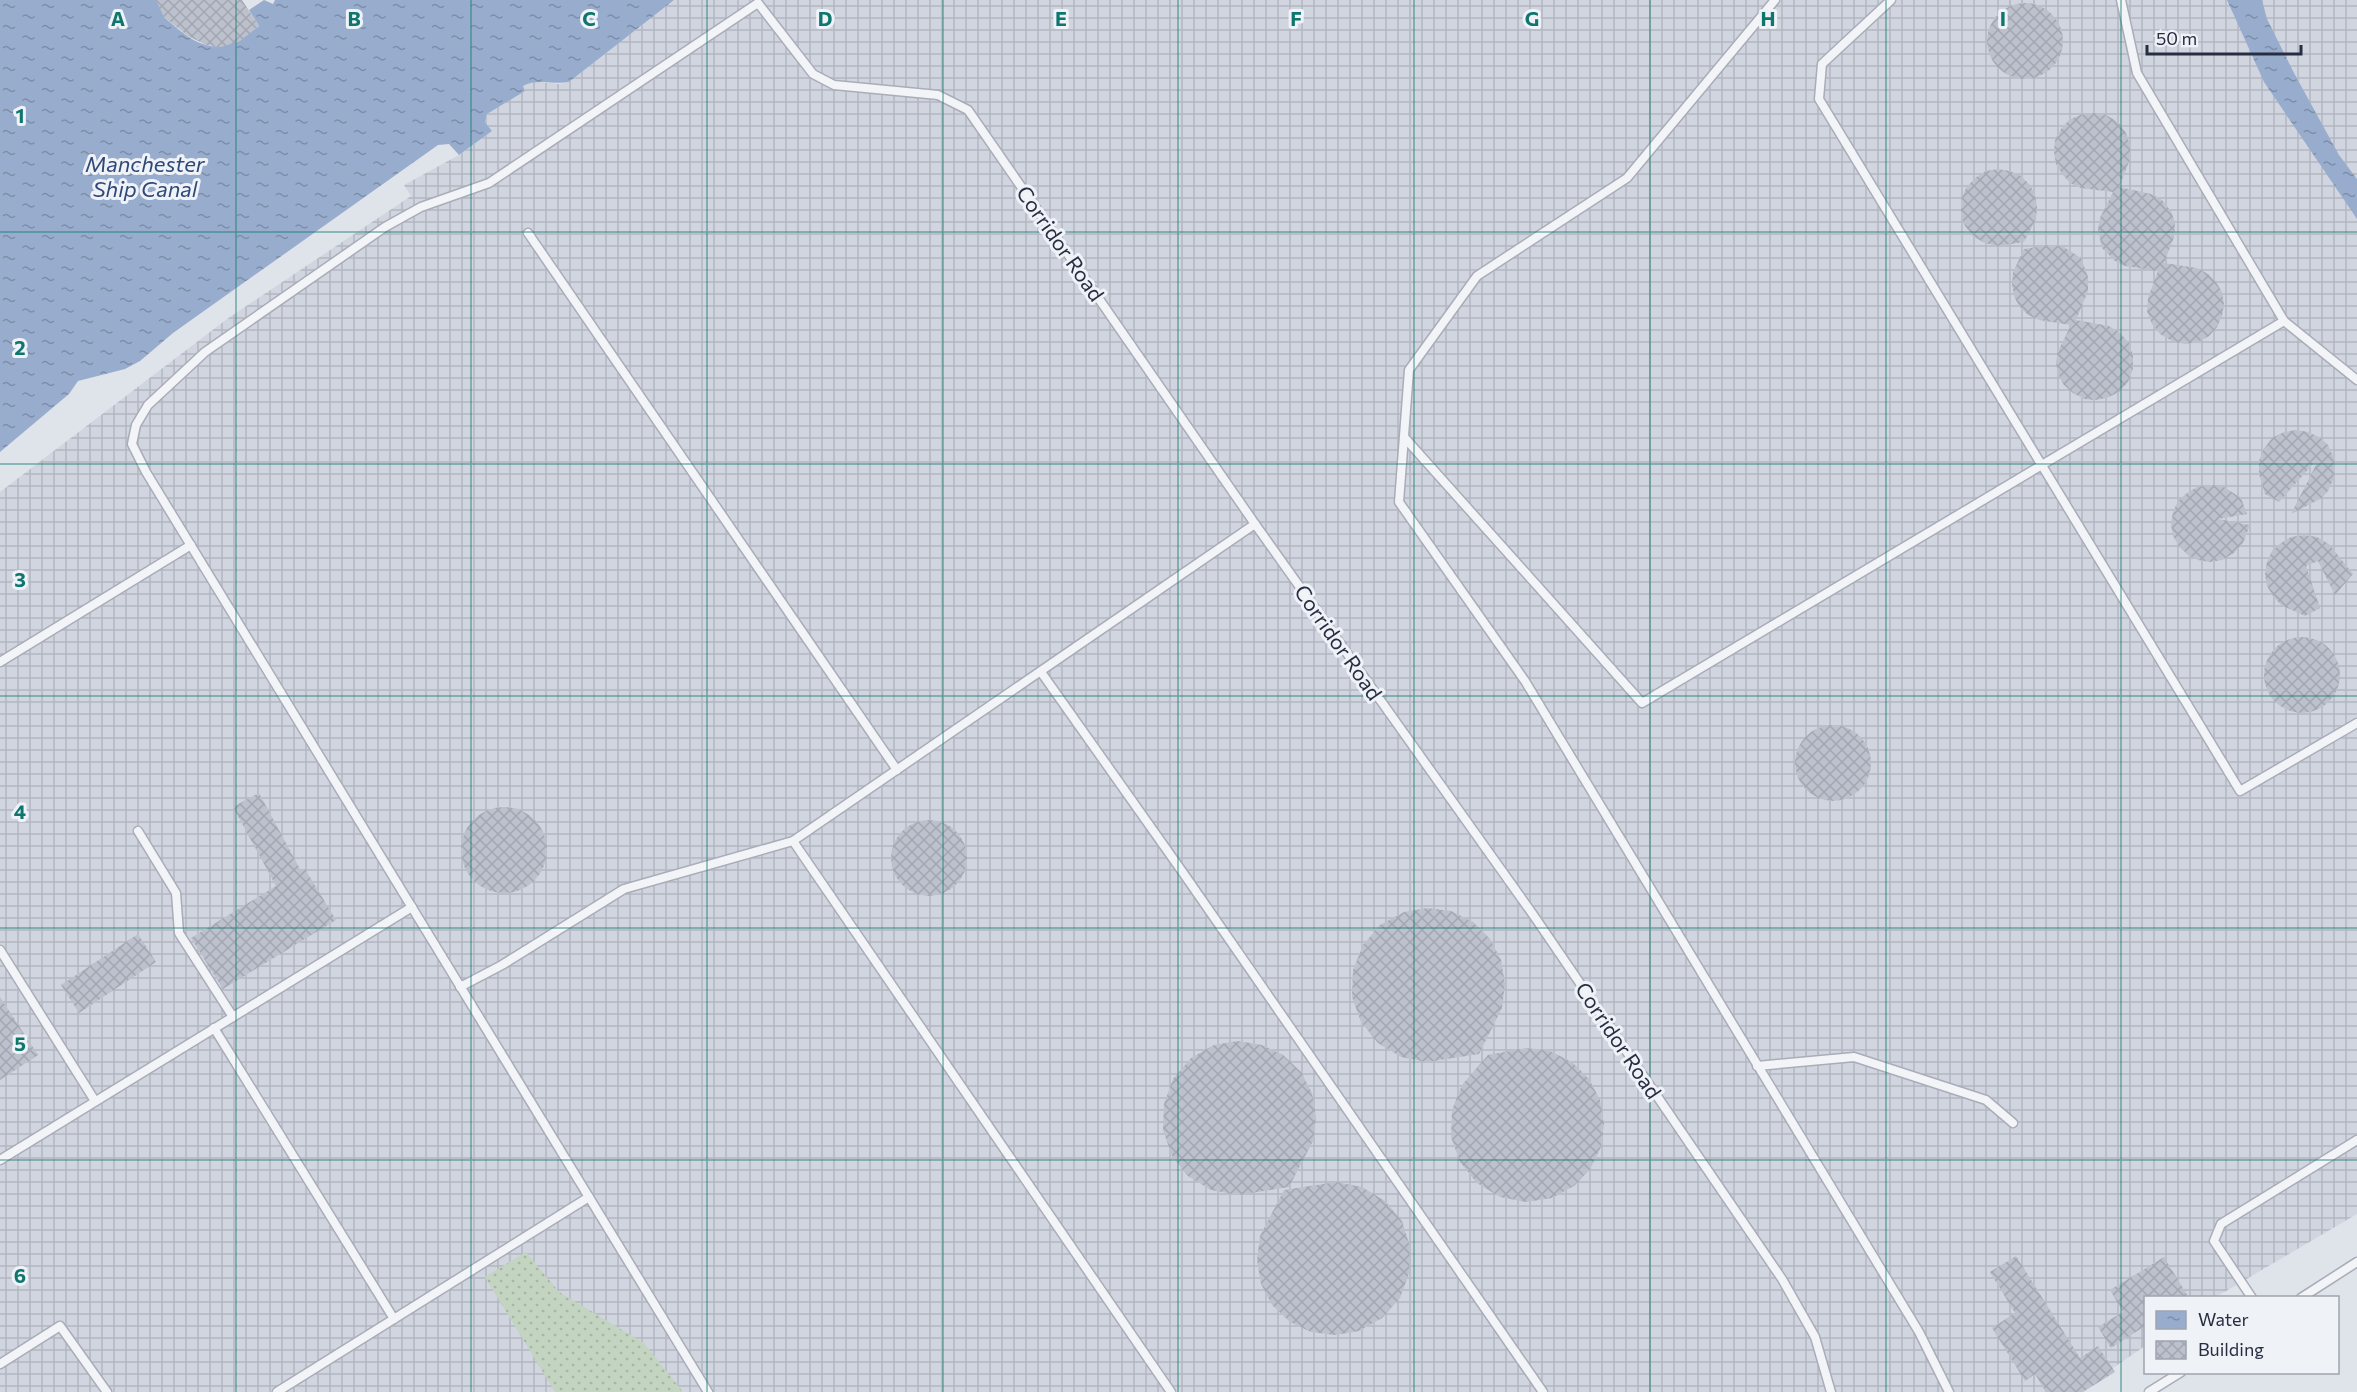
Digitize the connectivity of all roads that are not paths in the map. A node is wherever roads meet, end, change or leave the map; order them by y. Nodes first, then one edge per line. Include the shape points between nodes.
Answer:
1 (1775, 0) edge
2 (1891, 0) edge
3 (2121, 0) edge
4 (528, 232) dead end
5 (2284, 321) junction
6 (2357, 380) edge
7 (1404, 436) junction
8 (2041, 466) junction
9 (1255, 524) junction
10 (191, 545) junction
11 (0, 662) edge
12 (1041, 672) junction
13 (2357, 723) edge
14 (897, 770) junction
15 (138, 831) dead end
16 (794, 841) junction
17 (412, 907) junction
18 (0, 950) edge
19 (460, 987) junction
20 (233, 1017) junction
21 (214, 1028) junction
22 (1757, 1065) junction
23 (95, 1101) junction
24 (2013, 1123) dead end
25 (2357, 1140) edge
26 (0, 1160) edge
27 (589, 1197) junction
28 (2357, 1262) edge
29 (2251, 1296) edge
30 (2304, 1296) edge
31 (394, 1319) junction
32 (0, 1364) edge
33 (2178, 1374) edge
34 (107, 1392) edge
35 (277, 1392) edge
36 (708, 1392) edge
37 (1171, 1392) edge
38 (1543, 1392) edge
39 (1831, 1392) edge
40 (1949, 1392) edge
41 (2149, 1392) edge

1 - 7 lane via 1627,178 1477,276 1409,370
2 - 8 lane via 1822,64 1819,99
3 - 5 lane via 2137,74
4 - 14 lane
5 - 6 lane
5 - 8 lane
7 - 8 lane via 1642,703
7 - 22 lane via 1399,502 1525,681
8 - 13 lane via 2240,791
9 - 10 lane, Corridor Road via 968,110 938,95 834,85 813,74 758,3 489,183 421,207 385,227 205,352 148,405 136,425 132,444
9 - 12 lane
9 - 39 lane, Corridor Road via 1534,916 1782,1279 1815,1337
10 - 11 lane
10 - 17 lane
12 - 14 lane
12 - 38 lane
14 - 16 lane
15 - 20 lane via 176,893 179,933
16 - 19 lane via 624,890
16 - 37 lane
17 - 19 lane
17 - 20 lane
18 - 23 lane
19 - 27 lane
20 - 21 lane
21 - 23 lane
21 - 31 lane
22 - 24 lane via 1854,1057 1986,1100
22 - 40 lane via 1919,1332
23 - 26 lane
25 - 29 lane via 2221,1224 2214,1241
27 - 31 lane
27 - 36 lane
28 - 30 lane
31 - 35 lane
32 - 34 lane via 60,1326
33 - 41 lane

